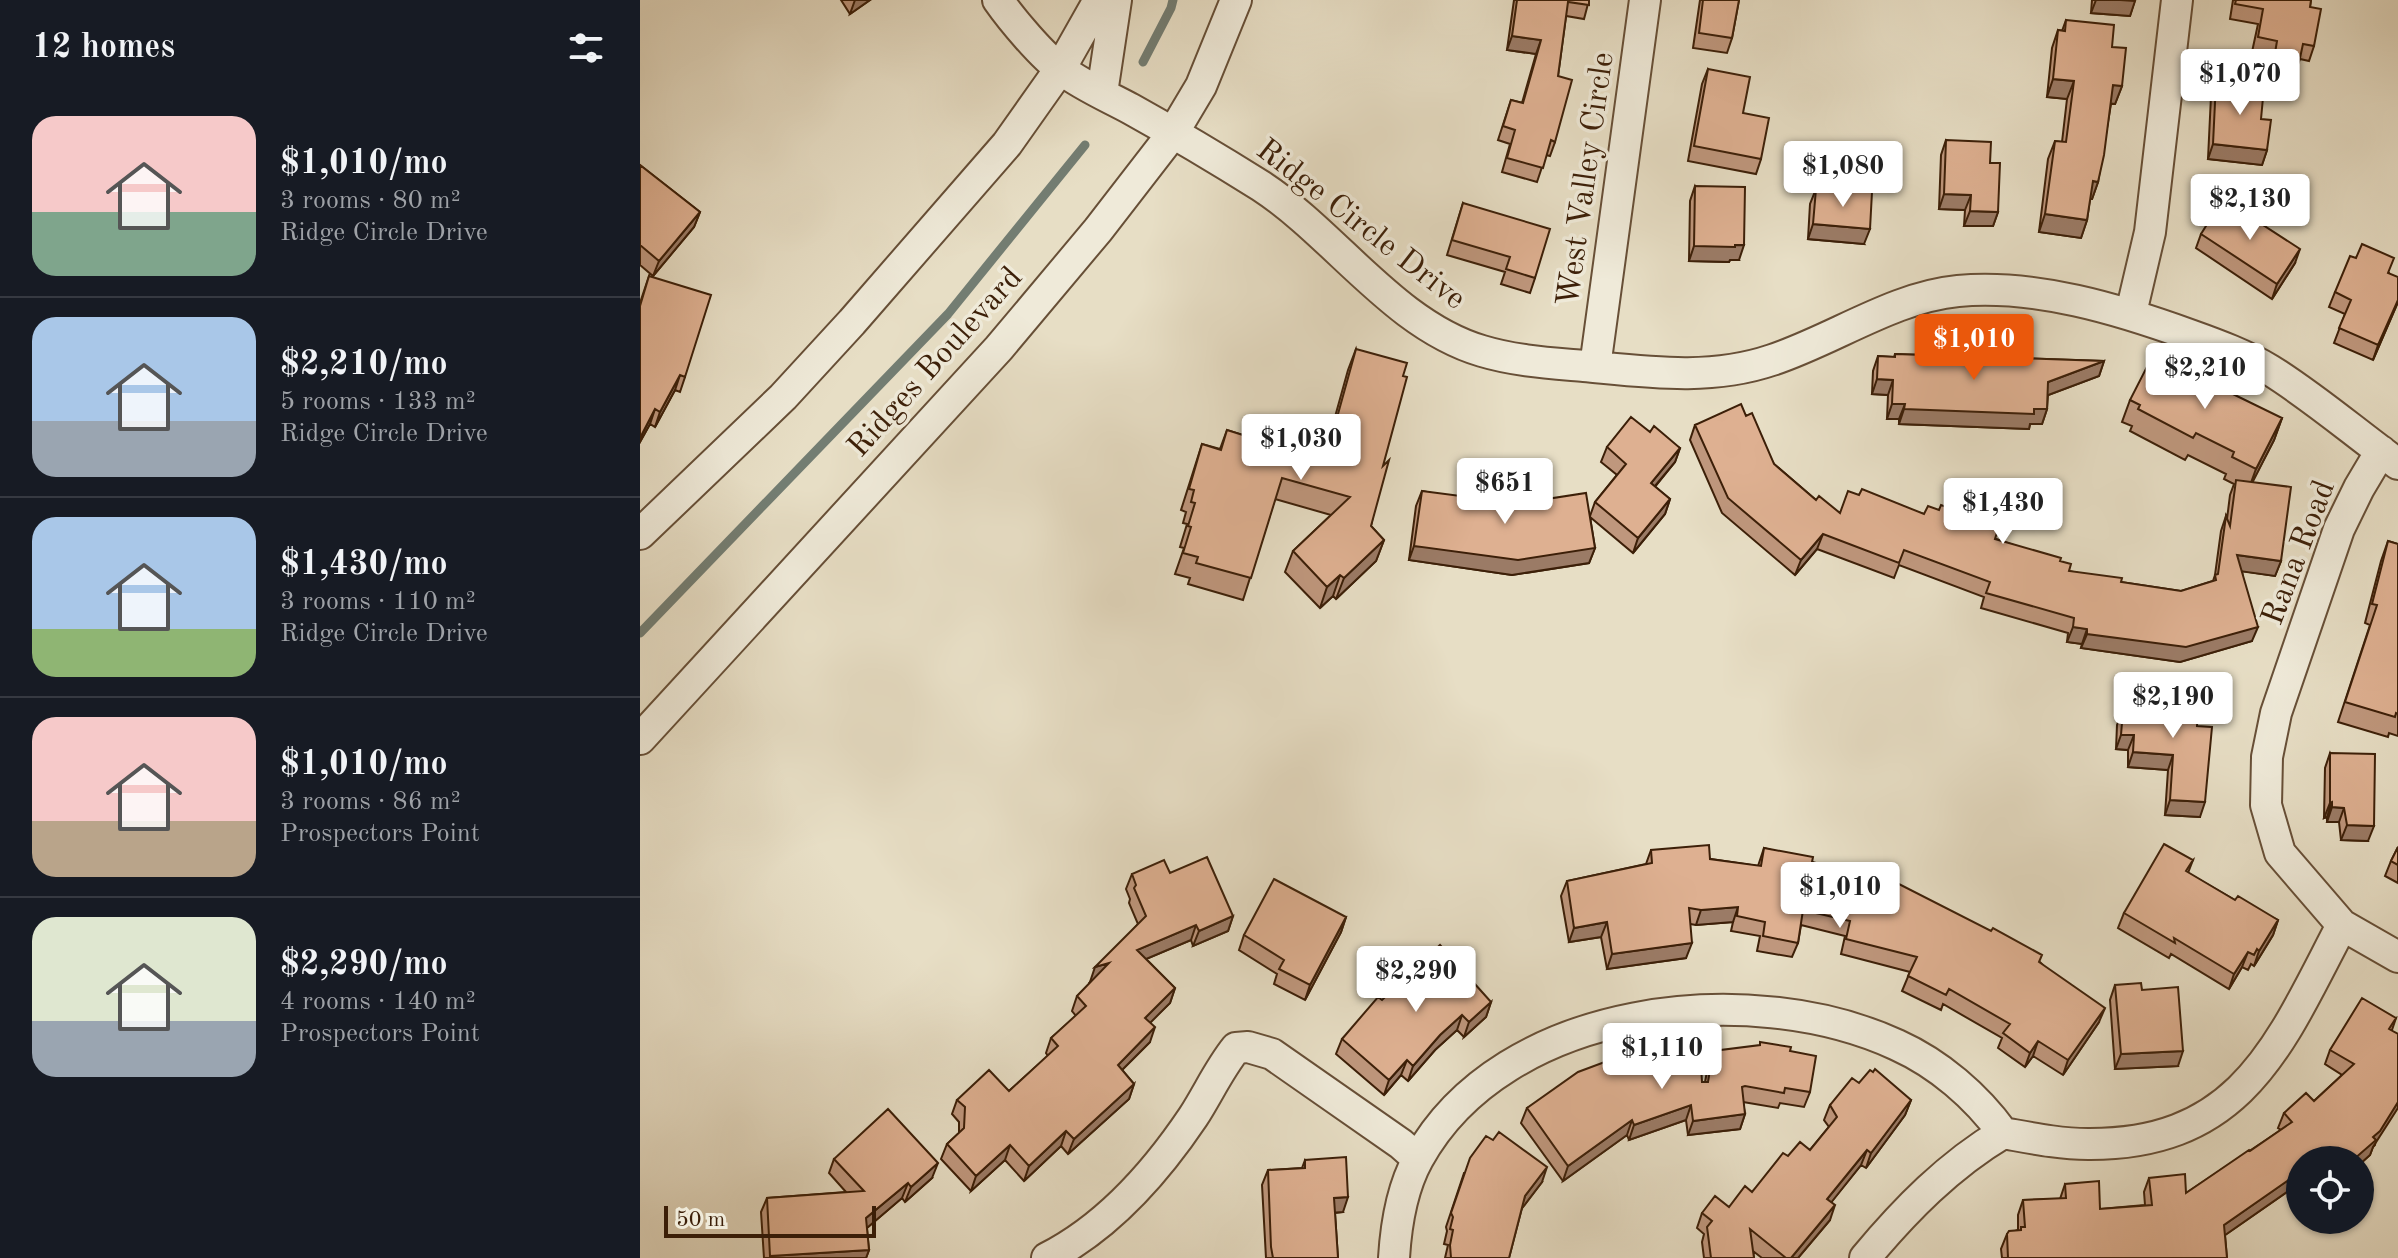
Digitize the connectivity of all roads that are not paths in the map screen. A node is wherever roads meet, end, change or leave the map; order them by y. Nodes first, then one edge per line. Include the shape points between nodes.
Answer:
1 (998, 0) edge
2 (1099, 0) edge
3 (1116, 0) edge
4 (1236, 0) edge
5 (1645, 0) edge
6 (2177, 0) edge
7 (1060, 69) junction
8 (1102, 93) junction
9 (1173, 133) junction
10 (2131, 313) junction
11 (1595, 367) junction
12 (2390, 458) edge
13 (640, 534) edge
14 (645, 724) edge
15 (2342, 925) junction
16 (2398, 957) edge
17 (2003, 1133) junction
18 (1418, 1159) junction
19 (1047, 1258) edge
20 (1394, 1258) edge
21 (1865, 1258) edge

1 - 7 street, Ridge Circle Drive
2 - 7 street
3 - 8 street
4 - 9 street, Ridges Boulevard via 1201,86
5 - 11 street, West Valley Circle
6 - 10 street via 2150,232
7 - 8 street, Ridge Circle Drive
7 - 13 street via 1007,144 852,322 783,397
8 - 9 street, Ridge Circle Drive
9 - 11 street, Ridge Circle Drive via 1282,200 1384,293 1442,334 1479,351 1518,360
9 - 14 street, Ridges Boulevard via 999,348
10 - 11 street, Ridge Circle Drive via 2036,294 1956,291 1914,301 1742,369 1662,374
10 - 12 street, Ridge Circle Drive via 2266,367
12 - 15 street, Rana Road via 2359,488 2339,529 2276,713 2267,757 2266,805 2280,853
15 - 16 street, Rana Road
15 - 17 street via 2274,1048 2241,1089 2199,1121 2173,1133 2116,1143 2059,1142
17 - 18 street via 1951,1079 1898,1045 1811,1019 1725,1008 1635,1018 1536,1052 1468,1097
17 - 21 street via 1922,1195
18 - 19 street via 1272,1054 1236,1048 1182,1133 1128,1197 1096,1227
18 - 20 street via 1396,1228

